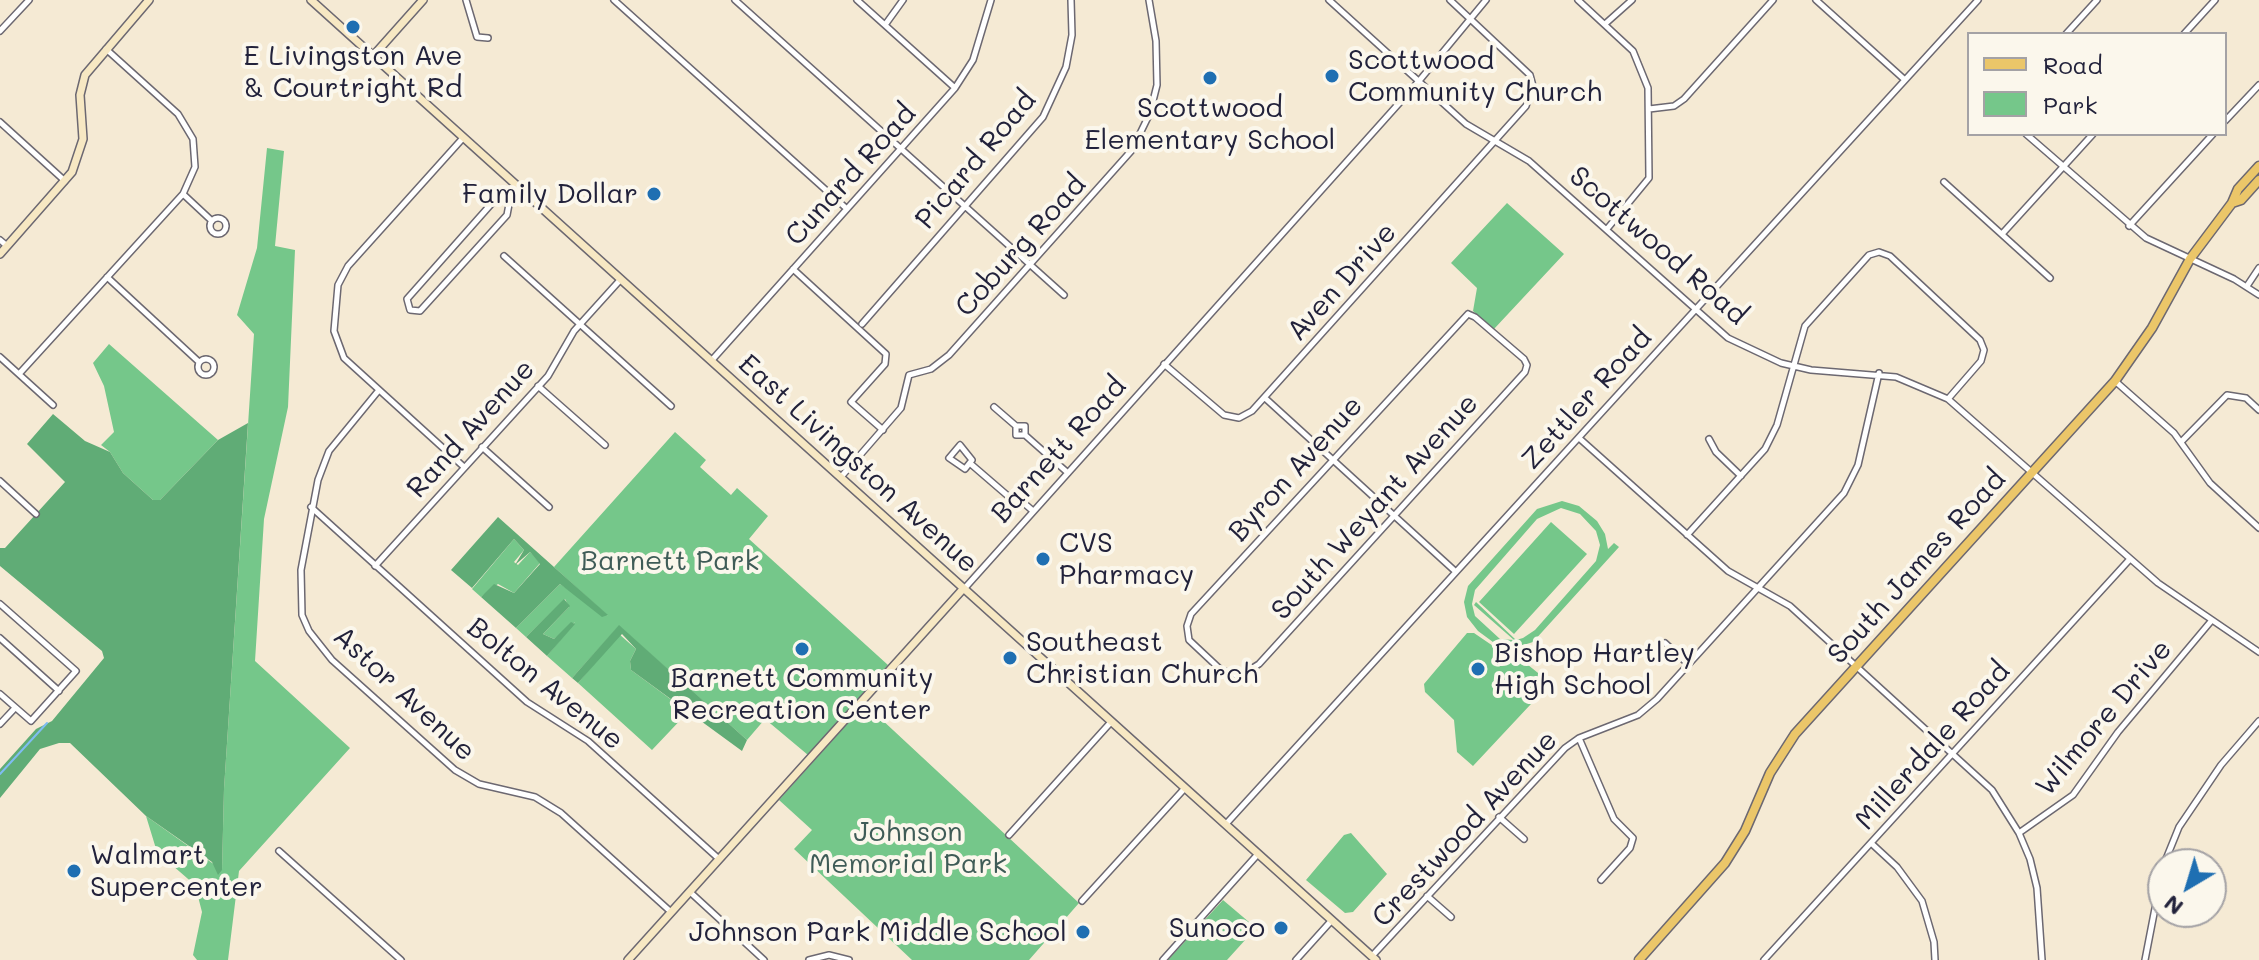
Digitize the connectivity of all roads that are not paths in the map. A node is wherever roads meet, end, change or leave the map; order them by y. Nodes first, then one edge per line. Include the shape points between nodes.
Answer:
1 (29, 0) edge
2 (149, 0) edge
3 (311, 0) edge
4 (423, 0) edge
5 (466, 0) edge
6 (614, 0) edge
7 (735, 0) edge
8 (857, 0) edge
9 (903, 0) edge
10 (991, 0) edge
11 (1071, 0) edge
12 (1149, 0) edge
13 (1329, 0) edge
14 (1450, 0) edge
15 (1486, 0) edge
16 (1578, 0) edge
17 (1632, 0) edge
18 (1773, 0) edge
19 (1816, 0) edge
20 (1978, 0) edge
21 (2097, 0) edge
22 (2215, 0) edge
23 (1470, 18) junction
24 (1605, 24) junction
25 (885, 25) junction
26 (0, 31) edge
27 (2068, 32) edge
28 (2186, 32) edge
29 (488, 38) dead end
30 (105, 48) junction
31 (373, 56) junction
32 (1905, 80) junction
33 (1419, 81) junction
34 (2259, 85) edge
35 (955, 88) junction
36 (1649, 109) junction
37 (2227, 119) edge
38 (0, 122) edge
39 (2028, 136) edge
40 (2091, 136) edge
41 (2211, 136) edge
42 (463, 138) junction
43 (1496, 140) junction
44 (901, 149) junction
45 (2259, 166) edge
46 (2063, 167) junction
47 (2259, 180) edge
48 (66, 181) junction
49 (1944, 182) dead end
50 (520, 188) junction
51 (183, 194) junction
52 (510, 199) junction
53 (2232, 203) junction
54 (966, 207) junction
55 (847, 209) junction
56 (212, 221) dead end
57 (2129, 226) junction
58 (1607, 229) junction
59 (2002, 234) junction
60 (0, 240) edge
61 (7, 246) junction
62 (0, 254) edge
63 (504, 256) dead end
64 (2190, 259) junction
65 (1031, 265) junction
66 (2259, 268) edge
67 (793, 269) junction
68 (107, 277) junction
69 (2050, 278) dead end
70 (621, 279) junction
71 (2247, 286) junction
72 (1064, 295) dead end
73 (2259, 295) edge
74 (1696, 309) junction
75 (1468, 314) joint
76 (579, 324) junction
77 (862, 324) dead end
78 (0, 357) edge
79 (712, 360) junction
80 (199, 362) dead end
81 (1164, 364) junction
82 (1791, 366) junction
83 (1879, 373) junction
84 (19, 374) junction
85 (2115, 381) junction
86 (538, 386) junction
87 (379, 390) junction
88 (1265, 398) junction
89 (1948, 399) junction
90 (53, 405) dead end
91 (671, 406) dead end
92 (994, 407) dead end
93 (2259, 410) edge
94 (883, 430) junction
95 (1579, 438) junction
96 (1709, 439) dead end
97 (2182, 441) junction
98 (605, 445) dead end
99 (482, 447) junction
100 (1333, 459) junction
101 (972, 465) junction
102 (464, 467) junction
103 (2034, 472) junction
104 (1068, 473) junction
105 (1741, 476) junction
106 (841, 477) junction
107 (0, 481) edge
108 (311, 507) junction
109 (549, 507) dead end
110 (1033, 511) junction
111 (36, 514) dead end
112 (1395, 516) junction
113 (2259, 528) edge
114 (1687, 535) junction
115 (2130, 558) junction
116 (375, 566) junction
117 (1456, 572) junction
118 (1758, 587) junction
119 (963, 589) junction
120 (0, 604) edge
121 (2212, 620) junction
122 (0, 638) edge
123 (1665, 643) dead end
124 (2259, 652) edge
125 (1208, 659) joint
126 (1688, 664) junction
127 (1857, 665) junction
128 (59, 691) junction
129 (0, 694) edge
130 (15, 708) junction
131 (2259, 721) edge
132 (1111, 722) junction
133 (0, 724) edge
134 (1579, 738) junction
135 (1954, 752) junction
136 (1185, 788) junction
137 (1499, 817) junction
138 (1226, 824) junction
139 (2019, 833) junction
140 (1009, 835) dead end
141 (1524, 839) dead end
142 (1871, 843) junction
143 (2172, 848) edge
144 (279, 851) dead end
145 (1258, 854) junction
146 (719, 859) junction
147 (1601, 880) dead end
148 (690, 892) junction
149 (1427, 896) junction
150 (1082, 901) dead end
151 (671, 912) junction
152 (1451, 917) dead end
153 (1332, 920) junction
154 (2151, 928) edge
155 (1374, 958) edge
156 (401, 960) edge
157 (628, 960) edge
158 (764, 960) edge
159 (809, 960) edge
160 (849, 960) edge
161 (1163, 960) edge
162 (1296, 960) edge
163 (1639, 960) edge
164 (1764, 960) edge
165 (1935, 960) edge
166 (2042, 960) edge
167 (2145, 960) edge

1 - 26 street
2 - 30 main road
3 - 31 main road, East Livingston Avenue
4 - 31 main road
5 - 29 street via 477,37
6 - 55 street
7 - 44 street
8 - 25 street
9 - 25 street
10 - 35 street, Cunard Road via 973,60
11 - 54 street, Picard Road via 1072,35 1058,90 1028,138
12 - 65 street, Coburg Road via 1158,69 1145,127 1122,163
13 - 33 street, Scottwood Road
14 - 23 street
15 - 23 street, Barnett Road
16 - 24 street
17 - 24 street
18 - 36 street via 1684,99
19 - 32 street
20 - 32 street, Zettler Road
21 - 27 street
22 - 28 street
23 - 33 street, Barnett Road
23 - 43 street, Aven Drive via 1530,75 1531,97
24 - 36 street via 1640,62
25 - 35 street
30 - 48 main road via 82,84 83,139
30 - 51 street via 187,126 196,154
31 - 42 main road, East Livingston Avenue
32 - 74 street, Zettler Road
33 - 43 street, Scottwood Road via 1466,124
33 - 81 street, Barnett Road
34 - 37 street
35 - 44 street, Cunard Road
36 - 58 street via 1649,178
38 - 48 street
39 - 46 street
40 - 46 street
41 - 57 street
42 - 50 main road, East Livingston Avenue
42 - 87 street via 348,266 338,285 334,331 344,358
43 - 58 street, Scottwood Road via 1529,161
43 - 88 street, Aven Drive
44 - 54 street
44 - 55 street, Cunard Road
45 - 53 main road, South James Road
46 - 57 street
46 - 59 street
47 - 53 main road, South James Road
48 - 61 main road
49 - 59 street
50 - 52 street
50 - 70 main road, East Livingston Avenue
51 - 56 street
51 - 68 street
52 - 52 street via 493,202 407,299 410,310 420,311 507,215
53 - 64 main road, South James Road
54 - 65 street
54 - 77 street, Picard Road
55 - 67 street, Cunard Road
57 - 64 street
58 - 74 street, Scottwood Road
59 - 69 street
60 - 61 street
61 - 62 main road
63 - 76 street
64 - 71 street
64 - 85 main road, South James Road
65 - 72 street
65 - 94 street, Coburg Road via 941,363 909,375 905,399
66 - 71 street
67 - 79 street, Cunard Road
67 - 94 street via 886,354 885,364 851,402
68 - 80 street
68 - 84 street
70 - 76 street, Rand Avenue
70 - 79 main road, East Livingston Avenue
71 - 73 street
74 - 82 street, Scottwood Road via 1741,346
74 - 95 street, Zettler Road
75 - 100 street, Byron Avenue
75 - 112 street, South Weyant Avenue via 1524,359 1527,368
76 - 86 street, Rand Avenue
76 - 91 street
78 - 84 street
79 - 106 main road, East Livingston Avenue
81 - 88 street, Aven Drive via 1224,415 1246,415
81 - 104 street, Barnett Road
82 - 83 street, Scottwood Road
82 - 89 street via 1812,317 1863,260 1879,252 1890,256 1980,340 1981,361
82 - 105 street via 1774,434
83 - 89 street, Scottwood Road
83 - 118 street, Crestwood Avenue via 1850,483
84 - 90 street
85 - 97 street
85 - 103 main road, South James Road
86 - 98 street
86 - 99 street, Rand Avenue
87 - 102 street
87 - 108 street via 329,451
88 - 100 street
89 - 103 street, Scottwood Road
92 - 104 street via 1016,426 1025,426 1025,435
93 - 97 street via 2246,398 2227,395
94 - 106 street, Coburg Road
95 - 114 street
95 - 117 street, Zettler Road
96 - 105 street
97 - 113 street via 2210,483
99 - 102 street, Rand Avenue
99 - 109 street
100 - 112 street
100 - 125 street, Byron Avenue via 1191,614 1189,640
101 - 101 street via 960,445 949,458 961,469
101 - 110 street
102 - 116 street, Rand Avenue
103 - 115 street, Scottwood Road
103 - 127 main road, South James Road
104 - 110 street, Barnett Road
105 - 114 street
106 - 119 main road, East Livingston Avenue
107 - 111 street
108 - 116 street, Bolton Avenue
108 - 151 street, Astor Avenue via 300,595 309,631 332,660 455,770 479,784 535,797 561,813
110 - 119 street, Barnett Road
112 - 117 street
112 - 125 street, South Weyant Avenue via 1253,669 1231,675
114 - 118 street via 1728,571
115 - 121 street, Scottwood Road
115 - 135 street, Millerdale Road
116 - 146 street, Bolton Avenue via 527,702 588,741
117 - 138 street, Zettler Road
118 - 126 street, Crestwood Avenue
118 - 127 street via 1790,606
119 - 132 main road, East Livingston Avenue
119 - 146 main road, Barnett Road
120 - 128 street via 76,671
121 - 124 street, Scottwood Road
121 - 139 street, Wilmore Drive via 2073,795
122 - 128 street
123 - 126 street
126 - 134 street, Crestwood Avenue via 1638,715
127 - 135 street
127 - 163 main road, South James Road via 1780,754 1725,863
128 - 130 street via 31,721
129 - 130 street
130 - 133 street
131 - 143 street via 2221,765
132 - 136 main road, East Livingston Avenue
132 - 140 street
134 - 137 street, Crestwood Avenue
134 - 147 street via 1614,819 1633,838
135 - 139 street via 1992,790
135 - 142 street, Millerdale Road
136 - 138 main road, East Livingston Avenue
136 - 150 street
137 - 141 street
137 - 149 street, Crestwood Avenue
138 - 145 main road, East Livingston Avenue
139 - 166 street via 2037,888
142 - 164 street, Millerdale Road
142 - 165 street via 1922,901
144 - 156 street
145 - 153 main road, East Livingston Avenue
145 - 161 street
146 - 148 main road, Barnett Road
148 - 151 main road, Barnett Road
148 - 158 street
149 - 152 street
149 - 155 street, Crestwood Avenue
151 - 157 main road, Barnett Road
153 - 155 main road, East Livingston Avenue
153 - 162 street
154 - 167 street
159 - 160 street via 829,955

